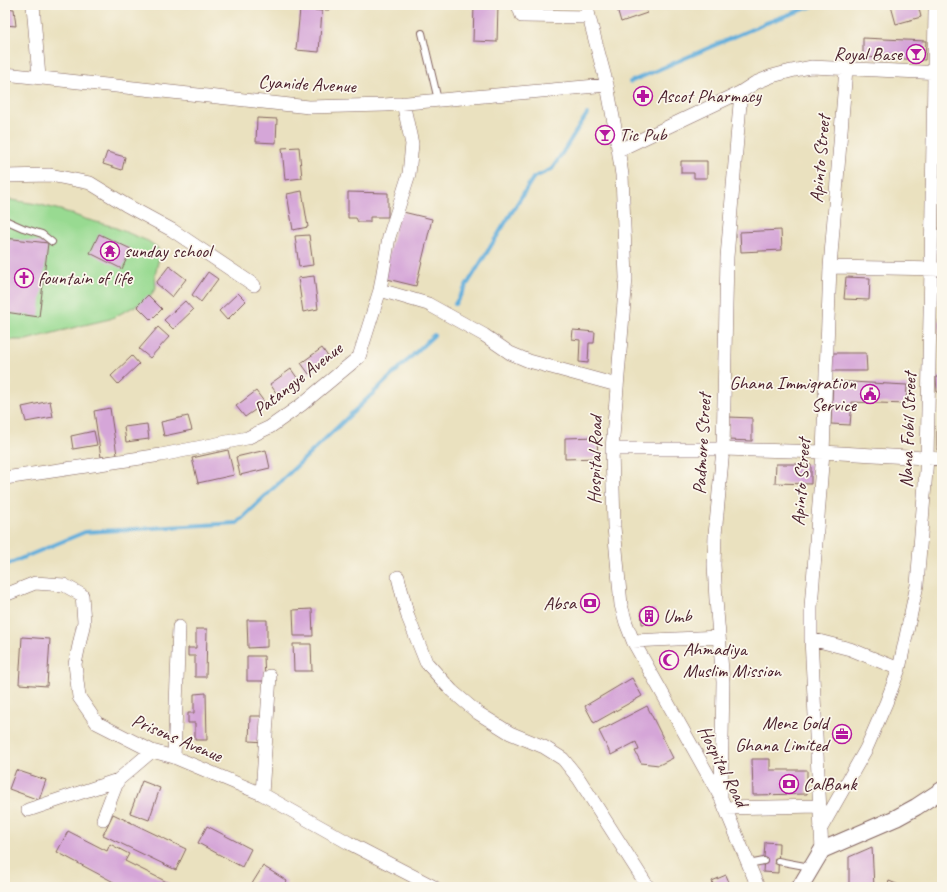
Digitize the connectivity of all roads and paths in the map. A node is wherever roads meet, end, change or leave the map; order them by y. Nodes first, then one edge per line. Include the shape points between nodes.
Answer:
1 (32, 5) edge
2 (518, 5) edge
3 (588, 11) edge
4 (935, 11) dead end
5 (422, 33) dead end
6 (846, 70) junction
7 (938, 73) edge
8 (5, 74) edge
9 (39, 77) junction
10 (607, 85) junction
11 (741, 92) junction
12 (438, 100) junction
13 (403, 104) junction
14 (618, 150) junction
15 (5, 176) edge
16 (5, 220) edge
17 (52, 242) dead end
18 (830, 268) junction
19 (937, 268) edge
20 (254, 285) dead end
21 (380, 290) junction
22 (617, 385) junction
23 (612, 449) junction
24 (723, 449) junction
25 (823, 452) junction
26 (927, 458) junction
27 (942, 458) edge
28 (5, 478) edge
29 (398, 577) dead end
30 (5, 595) edge
31 (179, 628) dead end
32 (719, 637) junction
33 (811, 639) junction
34 (633, 641) junction
35 (900, 669) junction
36 (270, 676) dead end
37 (152, 751) junction
38 (174, 757) junction
39 (118, 780) junction
40 (942, 790) edge
41 (262, 794) junction
42 (723, 803) junction
43 (819, 806) junction
44 (28, 810) dead end
45 (103, 818) dead end
46 (820, 830) junction
47 (822, 850) junction
48 (764, 861) dead end
49 (778, 861) dead end
50 (748, 864) junction
51 (811, 868) junction
52 (805, 886) edge
53 (434, 887) edge
54 (648, 887) edge
55 (758, 887) edge

1 - 9 street
2 - 3 street via 522,16
3 - 10 street, Hospital Road
4 - 7 street, Nana Fobil Street
5 - 12 lane
6 - 7 street
6 - 11 street via 811,67 791,71 755,83
6 - 18 street, Apinto Street
7 - 19 street, Nana Fobil Street
8 - 9 street, Cyanide Avenue
9 - 13 street, Cyanide Avenue via 309,107
10 - 12 street, Cyanide Avenue
10 - 14 street, Hospital Road
11 - 14 street
11 - 24 street, Padmore Street via 727,257
12 - 13 street, Cyanide Avenue
13 - 21 street, Patangye Avenue via 412,144 409,174 389,237
14 - 22 street, Hospital Road via 622,175 626,278
15 - 20 street via 50,175 90,183 172,230
16 - 17 lane via 42,234
18 - 19 street
18 - 25 street, Apinto Street
19 - 26 street, Nana Fobil Street
21 - 22 street via 428,304 516,356
21 - 28 street, Patangye Avenue via 359,357 270,427 247,438 122,461
22 - 23 street, Hospital Road
23 - 24 street
23 - 34 street, Hospital Road via 614,527 621,605
24 - 25 street
24 - 32 street, Padmore Street via 714,565
25 - 26 street
25 - 33 street, Apinto Street via 811,607
26 - 27 street
26 - 35 street, Nana Fobil Street via 917,585
29 - 54 street via 408,617 426,662 452,691 478,713 510,733 544,747 563,759 579,778
30 - 37 street, Prisons Avenue via 35,583 64,585 82,595 84,622 75,664 79,697 97,723
31 - 38 street
32 - 34 street
32 - 42 street, Padmore Street via 723,682
33 - 35 street via 850,649
33 - 43 street, Apinto Street
34 - 42 street, Hospital Road
35 - 46 street, Nana Fobil Street via 866,749
36 - 41 street
37 - 38 street, Prisons Avenue
37 - 39 street
38 - 41 street, Prisons Avenue
39 - 44 street
39 - 45 street
40 - 47 street via 896,818
41 - 53 street, Prisons Avenue via 349,844
42 - 43 street
42 - 50 street, Hospital Road
43 - 46 street, Apinto Street
46 - 47 street, Apinto Street
47 - 51 street
48 - 50 lane
49 - 51 lane
50 - 55 street, Hospital Road
51 - 52 street

